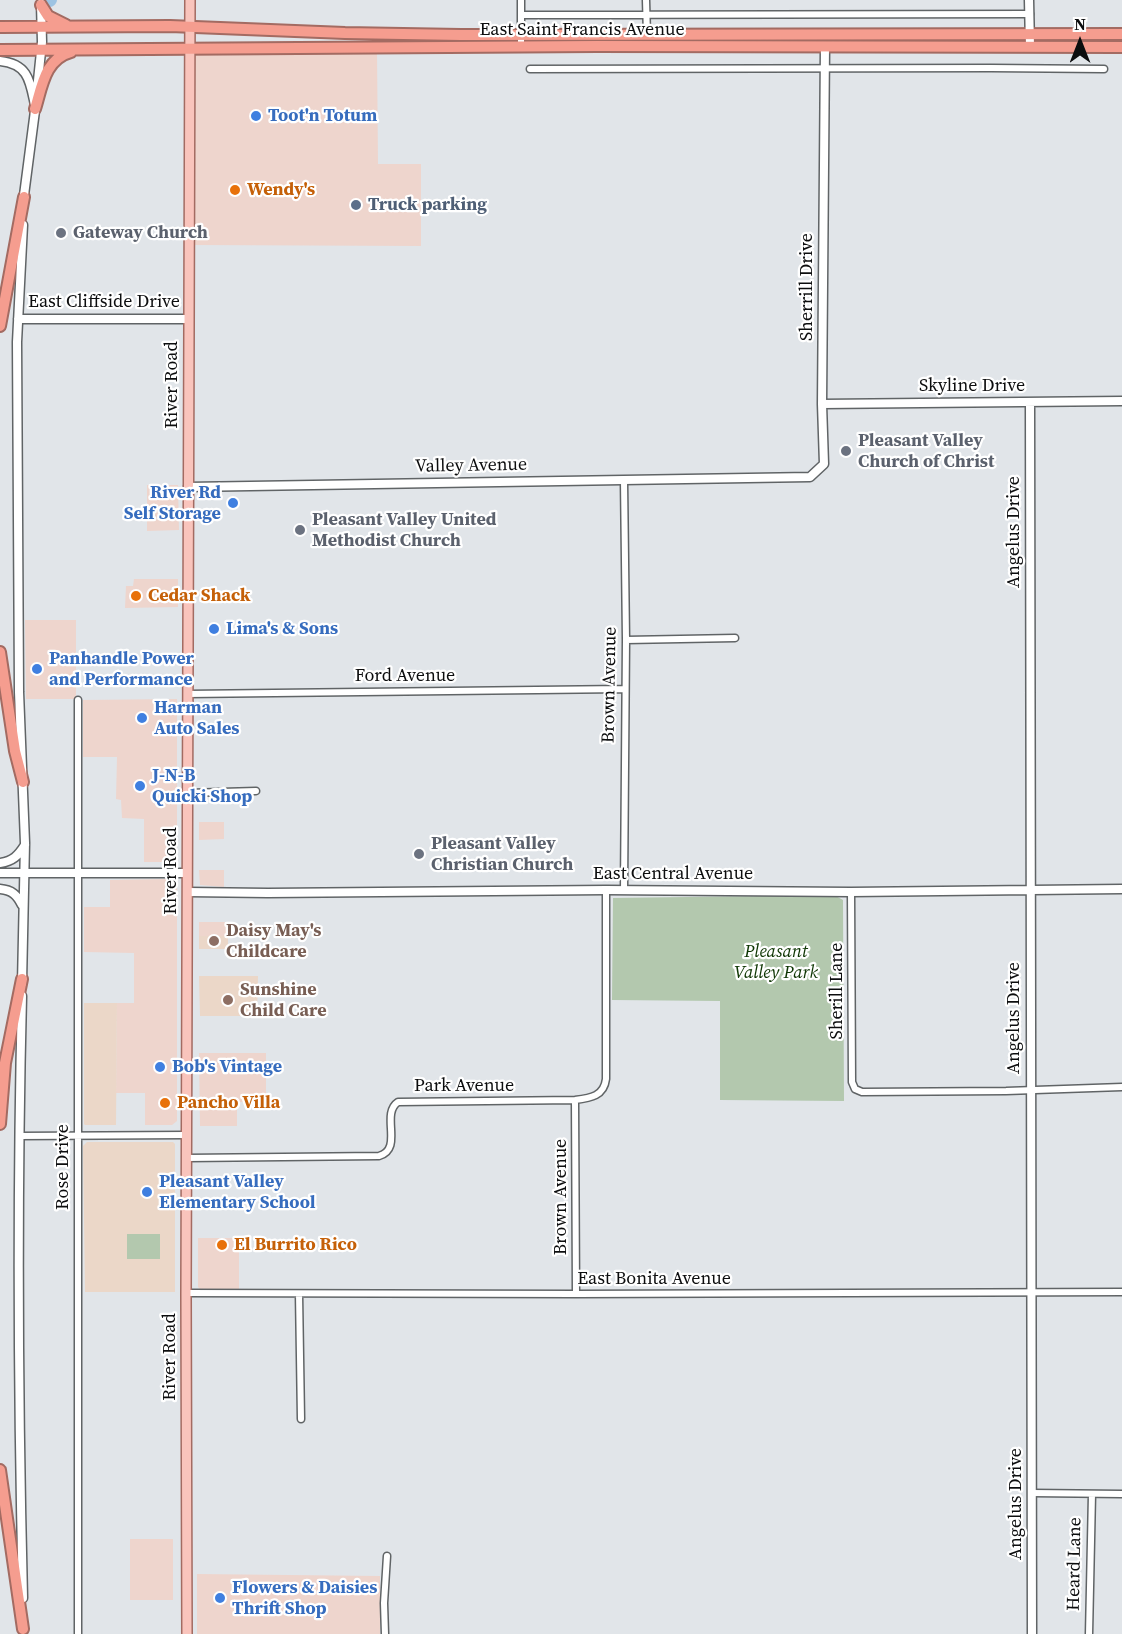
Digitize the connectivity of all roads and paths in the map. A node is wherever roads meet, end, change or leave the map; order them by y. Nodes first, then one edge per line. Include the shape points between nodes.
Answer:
1 (190, 0) edge
2 (521, 0) edge
3 (646, 0) edge
4 (1029, 0) edge
5 (41, 3) edge
6 (1030, 14) junction
7 (521, 15) junction
8 (647, 15) junction
9 (0, 27) edge
10 (72, 27) junction
11 (190, 27) junction
12 (42, 28) junction
13 (647, 34) junction
14 (825, 34) junction
15 (1030, 34) junction
16 (1122, 34) edge
17 (521, 35) junction
18 (654, 46) junction
19 (825, 46) junction
20 (1030, 46) junction
21 (521, 47) junction
22 (1122, 47) edge
23 (190, 48) junction
24 (0, 50) edge
25 (41, 50) junction
26 (78, 50) junction
27 (0, 61) edge
28 (825, 68) junction
29 (530, 69) dead end
30 (1104, 69) dead end
31 (35, 109) junction
32 (24, 197) junction
33 (18, 319) junction
34 (189, 319) junction
35 (0, 326) edge
36 (1122, 401) edge
37 (1030, 402) junction
38 (822, 404) junction
39 (753, 478) joint
40 (624, 481) junction
41 (188, 487) junction
42 (735, 638) dead end
43 (626, 640) junction
44 (0, 652) edge
45 (624, 689) junction
46 (187, 694) junction
47 (78, 700) dead end
48 (23, 782) junction
49 (256, 791) dead end
50 (187, 793) junction
51 (26, 843) junction
52 (0, 863) edge
53 (0, 873) edge
54 (25, 873) junction
55 (78, 873) junction
56 (188, 873) junction
57 (0, 889) edge
58 (1031, 889) junction
59 (1122, 889) edge
60 (606, 890) junction
61 (624, 890) junction
62 (188, 892) junction
63 (851, 892) junction
64 (24, 909) junction
65 (22, 979) junction
66 (1122, 1087) edge
67 (1031, 1089) junction
68 (575, 1100) junction
69 (0, 1124) edge
70 (187, 1135) junction
71 (19, 1136) junction
72 (78, 1136) junction
73 (187, 1158) junction
74 (1031, 1292) junction
75 (1122, 1292) edge
76 (186, 1293) junction
77 (299, 1294) junction
78 (576, 1294) junction
79 (301, 1419) dead end
80 (0, 1470) edge
81 (1032, 1493) junction
82 (1092, 1494) junction
83 (1122, 1494) edge
84 (387, 1556) dead end
85 (23, 1632) edge
86 (78, 1634) edge
87 (187, 1634) edge
88 (385, 1634) edge
89 (1032, 1634) edge
90 (1089, 1634) edge

1 - 11 main road, River Road
2 - 7 street
3 - 8 street
4 - 6 street
5 - 10 highway via 48,16
5 - 12 street
6 - 8 street, East Saint Francis Avenue
6 - 15 street
7 - 8 street, East Saint Francis Avenue
7 - 17 street
8 - 13 street
9 - 12 highway, East Saint Francis Avenue
10 - 11 highway, East Saint Francis Avenue
10 - 12 highway, East Saint Francis Avenue
11 - 17 highway, East Saint Francis Avenue
11 - 23 main road, River Road
12 - 25 street
13 - 14 highway, East Saint Francis Avenue
13 - 17 highway, East Saint Francis Avenue
13 - 18 street
14 - 15 highway, East Saint Francis Avenue
14 - 19 street, Sherrill Drive
15 - 16 highway, East Saint Francis Avenue
15 - 20 street
17 - 21 street
18 - 19 highway, East Saint Francis Avenue
18 - 21 highway, East Saint Francis Avenue
19 - 20 highway, East Saint Francis Avenue
19 - 28 street, Sherrill Drive
20 - 22 highway, East Saint Francis Avenue
21 - 23 highway, East Saint Francis Avenue
23 - 26 highway, East Saint Francis Avenue
23 - 34 main road, River Road
24 - 25 highway, East Saint Francis Avenue
25 - 26 highway, East Saint Francis Avenue
25 - 31 street
26 - 31 highway via 60,56 49,68
27 - 31 street via 19,67 29,76
28 - 29 street
28 - 30 street
28 - 38 street, Sherrill Drive
31 - 32 street
32 - 33 street
32 - 35 highway
33 - 34 street, East Cliffside Drive
33 - 48 street via 19,692
34 - 41 main road, River Road
36 - 37 street, Skyline Drive
37 - 38 street, Skyline Drive
37 - 58 street, Angelus Drive
38 - 39 street, Sherrill Drive via 824,464 810,477
39 - 40 street, Valley Avenue
40 - 41 street, Valley Avenue
40 - 43 street, Brown Avenue
41 - 46 main road, River Road
42 - 43 street
43 - 45 street, Brown Avenue
44 - 48 highway
45 - 46 street, Ford Avenue
45 - 61 street, Brown Avenue
46 - 50 main road, River Road
47 - 55 street, Rose Drive
48 - 51 street
49 - 50 street
50 - 56 main road, River Road
51 - 52 street via 18,856
51 - 54 street
53 - 54 street
54 - 55 street
54 - 64 street
55 - 56 street
55 - 72 street, Rose Drive
56 - 62 main road, River Road
57 - 64 street via 17,895
58 - 59 street, East Central Avenue
58 - 63 street, East Central Avenue
58 - 67 street, Angelus Drive
60 - 61 street, East Central Avenue
60 - 62 street, East Central Avenue
60 - 68 street, Park Avenue via 606,1079 603,1092
61 - 63 street, East Central Avenue
62 - 70 main road, River Road
63 - 67 street, Sherill Lane via 855,1089
64 - 65 street
65 - 69 highway via 5,1063
65 - 71 street
66 - 67 street
67 - 74 street, Angelus Drive
68 - 73 street, Park Avenue via 398,1102 392,1110 389,1150 379,1156
68 - 78 street, Brown Avenue
70 - 72 street
70 - 73 main road, River Road
71 - 72 street
71 - 85 street
72 - 86 street, Rose Drive
73 - 76 main road, River Road
74 - 75 street, East Bonita Avenue
74 - 78 street, East Bonita Avenue
74 - 81 street, Angelus Drive
76 - 77 street, East Bonita Avenue
76 - 87 main road, River Road
77 - 78 street, East Bonita Avenue
77 - 79 street
80 - 85 highway
81 - 82 street
81 - 89 street, Angelus Drive
82 - 83 street
82 - 90 street, Heard Lane
84 - 88 street

